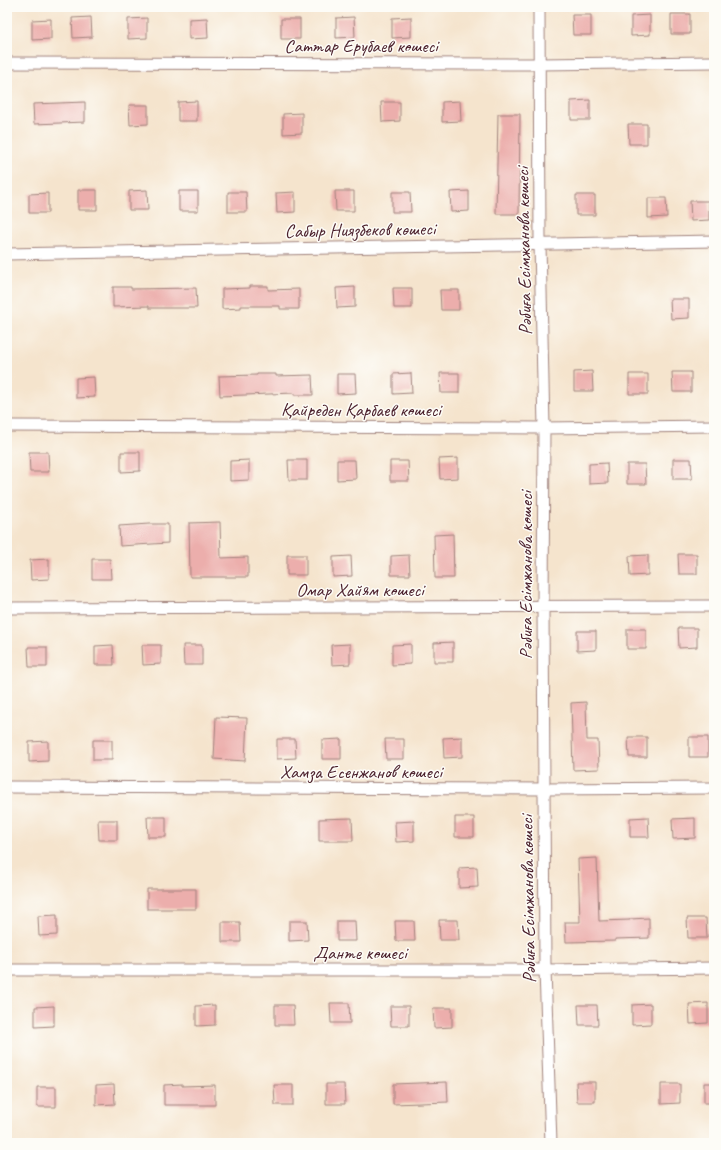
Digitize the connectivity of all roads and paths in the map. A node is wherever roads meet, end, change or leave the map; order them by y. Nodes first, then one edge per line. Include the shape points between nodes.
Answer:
1 (539, 7) edge
2 (714, 62) edge
3 (7, 63) edge
4 (539, 64) junction
5 (714, 241) edge
6 (540, 244) junction
7 (7, 254) edge
8 (7, 426) edge
9 (714, 426) edge
10 (544, 428) junction
11 (714, 606) edge
12 (543, 607) junction
13 (7, 608) edge
14 (7, 788) edge
15 (714, 788) edge
16 (544, 789) junction
17 (714, 968) edge
18 (7, 970) edge
19 (545, 970) junction
20 (551, 1143) edge

1 - 4 street, Рәбиға Есімжанова көшесі
2 - 4 street, Саттар Ерубаев көшесі
3 - 4 street, Саттар Ерубаев көшесі
4 - 6 street, Рәбиға Есімжанова көшесі
5 - 6 street, Сабыр Ниязбеков көшесі
6 - 7 street, Сабыр Ниязбеков көшесі
6 - 10 street, Рәбиға Есімжанова көшесі
8 - 10 street, Қайреден Қарбаев көшесі
9 - 10 street, Қайреден Қарбаев көшесі
10 - 12 street, Рәбиға Есімжанова көшесі
11 - 12 street, Омар Хайям көшесі
12 - 13 street, Омар Хайям көшесі
12 - 16 street, Рәбиға Есімжанова көшесі
14 - 16 street, Хамза Есенжанов көшесі
15 - 16 street, Хамза Есенжанов көшесі
16 - 19 street, Рәбиға Есімжанова көшесі
17 - 19 street, Данте көшесі
18 - 19 street, Данте көшесі
19 - 20 street, Рәбиға Есімжанова көшесі

